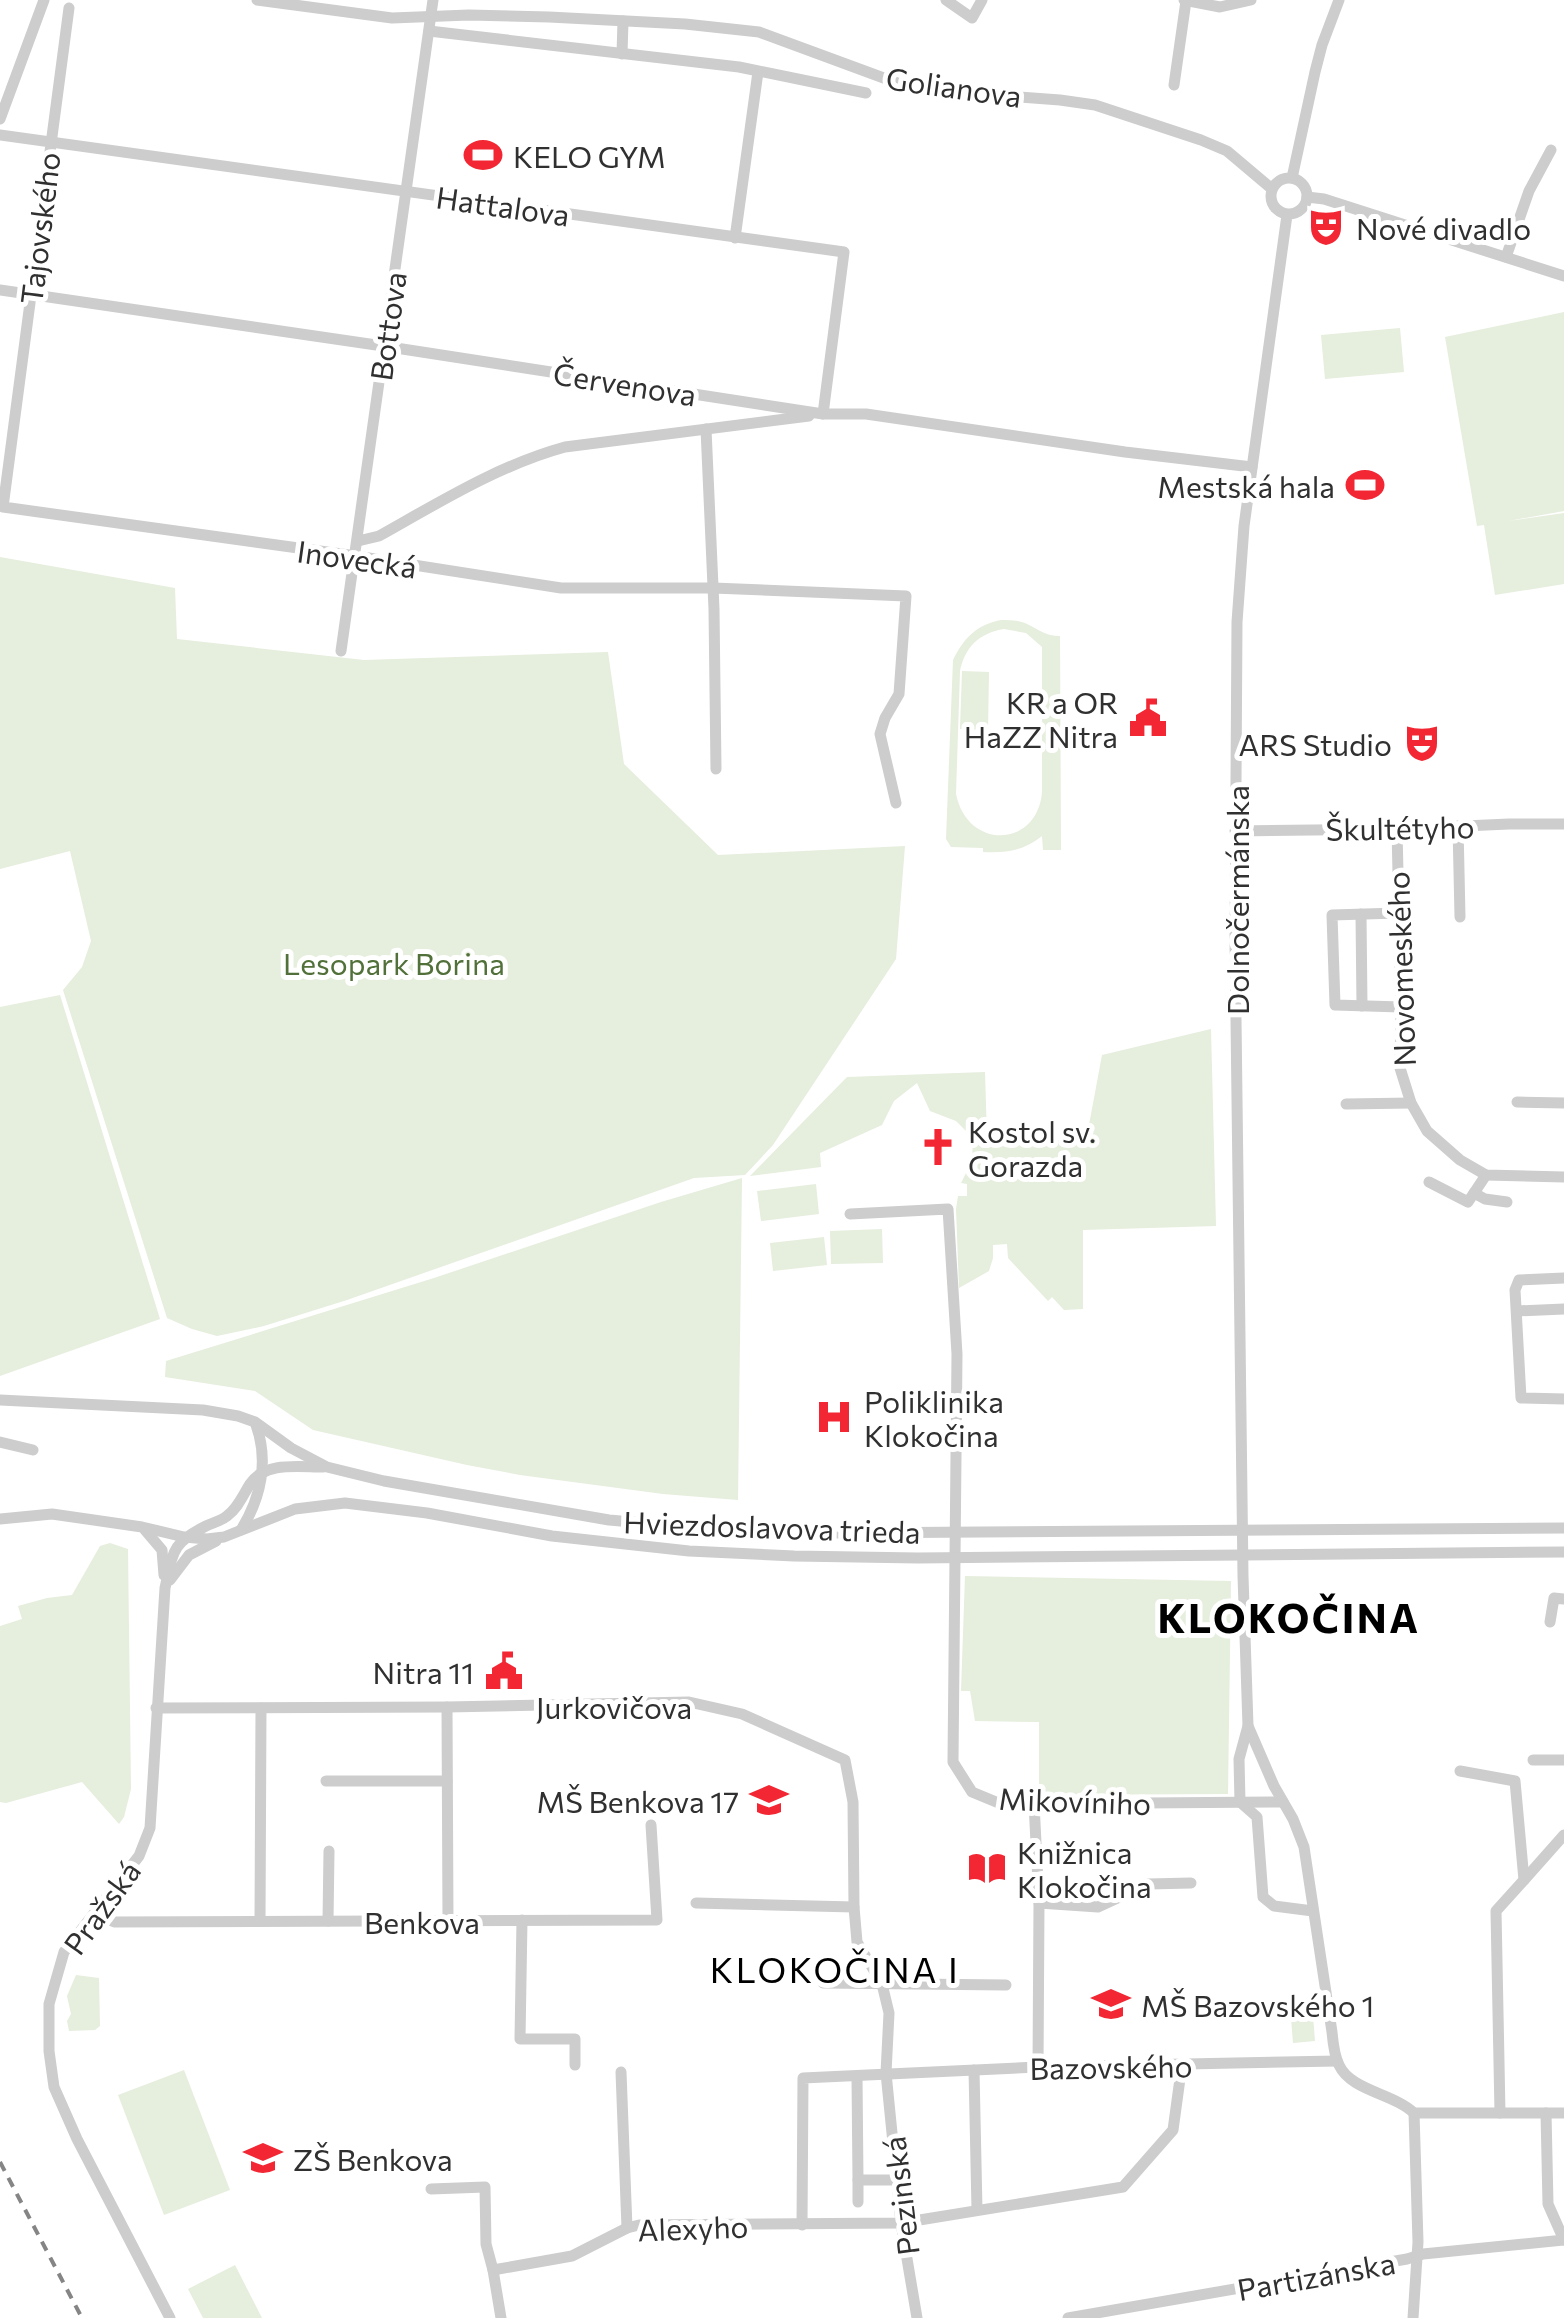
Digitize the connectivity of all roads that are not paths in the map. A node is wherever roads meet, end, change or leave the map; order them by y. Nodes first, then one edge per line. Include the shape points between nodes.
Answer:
1 (44, 0) edge
2 (257, 0) edge
3 (433, 0) edge
4 (946, 0) edge
5 (982, 0) edge
6 (1251, 0) edge
7 (1339, 0) edge
8 (1188, 1) edge
9 (68, 8) dead end
10 (430, 16) junction
11 (623, 21) junction
12 (429, 31) junction
13 (622, 54) junction
14 (758, 72) junction
15 (1174, 86) dead end
16 (866, 92) dead end
17 (0, 119) edge
18 (0, 136) edge
19 (50, 142) junction
20 (1552, 150) dead end
21 (1292, 178) junction
22 (1272, 189) junction
23 (406, 191) junction
24 (1307, 196) junction
25 (1287, 214) junction
26 (735, 238) junction
27 (1506, 258) junction
28 (1564, 276) edge
29 (0, 290) edge
30 (31, 296) junction
31 (384, 346) junction
32 (823, 414) junction
33 (706, 429) junction
34 (1252, 467) junction
35 (2, 508) joint
36 (358, 542) junction
37 (356, 556) junction
38 (714, 588) junction
39 (340, 652) dead end
40 (716, 769) dead end
41 (896, 802) dead end
42 (1564, 824) edge
43 (1458, 826) junction
44 (1397, 829) junction
45 (1236, 830) junction
46 (1398, 913) junction
47 (1361, 914) junction
48 (1460, 917) dead end
49 (1362, 1006) junction
50 (1401, 1007) junction
51 (1517, 1102) dead end
52 (1411, 1103) junction
53 (1564, 1103) edge
54 (1346, 1104) dead end
55 (1486, 1175) junction
56 (1564, 1177) edge
57 (1428, 1182) dead end
58 (1474, 1193) junction
59 (1507, 1202) dead end
60 (850, 1214) dead end
61 (1564, 1278) edge
62 (1564, 1309) edge
63 (1516, 1311) junction
64 (1564, 1399) edge
65 (0, 1400) edge
66 (254, 1422) junction
67 (0, 1442) edge
68 (34, 1450) dead end
69 (327, 1467) junction
70 (262, 1471) junction
71 (0, 1519) edge
72 (142, 1527) junction
73 (1564, 1528) edge
74 (1244, 1529) junction
75 (1480, 1529) junction
76 (241, 1530) junction
77 (956, 1532) junction
78 (184, 1537) junction
79 (224, 1537) junction
80 (1564, 1552) edge
81 (1243, 1554) junction
82 (1480, 1554) junction
83 (954, 1557) junction
84 (166, 1588) junction
85 (1564, 1598) edge
86 (1550, 1622) dead end
87 (446, 1706) junction
88 (156, 1708) junction
89 (261, 1708) junction
90 (1248, 1726) junction
91 (1533, 1760) dead end
92 (1564, 1760) edge
93 (1460, 1771) dead end
94 (326, 1782) dead end
95 (446, 1782) junction
96 (1240, 1802) junction
97 (1283, 1802) junction
98 (1034, 1803) junction
99 (652, 1826) dead end
100 (1564, 1835) edge
101 (329, 1851) dead end
102 (1524, 1880) junction
103 (1191, 1883) dead end
104 (696, 1903) dead end
105 (1039, 1904) junction
106 (854, 1907) junction
107 (1312, 1912) junction
108 (94, 1914) junction
109 (448, 1920) junction
110 (522, 1920) junction
111 (260, 1921) junction
112 (328, 1921) junction
113 (823, 1983) dead end
114 (882, 1984) junction
115 (1006, 1985) dead end
116 (1337, 2061) junction
117 (1182, 2064) junction
118 (575, 2066) dead end
119 (1038, 2068) junction
120 (974, 2070) junction
121 (620, 2072) dead end
122 (886, 2073) junction
123 (858, 2077) junction
124 (1500, 2112) junction
125 (1414, 2113) junction
126 (1546, 2113) junction
127 (1564, 2113) edge
128 (858, 2180) junction
129 (897, 2180) junction
130 (431, 2189) dead end
131 (858, 2202) dead end
132 (977, 2210) junction
133 (901, 2223) junction
134 (802, 2225) junction
135 (626, 2228) junction
136 (1564, 2240) edge
137 (1416, 2257) junction
138 (493, 2270) junction
139 (170, 2318) edge
140 (501, 2318) edge
141 (917, 2318) edge
142 (1068, 2318) edge
143 (1413, 2318) edge

1 - 17 street
2 - 10 street, Golianova via 392,18
3 - 10 street, Bottova
4 - 5 street via 972,18
6 - 8 street via 1220,6
7 - 21 street via 1318,58
8 - 15 street
9 - 19 street, Tajovského
10 - 11 street, Golianova
10 - 12 street, Bottova
11 - 13 street
11 - 22 street, Golianova via 759,32 900,84 938,91 1095,105 1227,152
12 - 13 street, Golianova
12 - 23 street, Bottova
13 - 14 street, Golianova
14 - 16 street, Golianova
14 - 26 street
18 - 19 street, Hattalova
19 - 23 street, Hattalova
19 - 30 street, Tajovského
20 - 27 street via 1529,191
21 - 22 street
21 - 24 street
22 - 25 street via 1274,206
23 - 26 street, Hattalova
23 - 31 street, Bottova
24 - 25 street via 1301,210
24 - 27 street
25 - 34 street, Dolnočermánska
26 - 32 street, Hattalova via 844,252
27 - 28 street
29 - 30 street, Červenova
30 - 31 street, Červenova
30 - 35 street, Tajovského
31 - 32 street, Červenova
31 - 36 street, Bottova
32 - 33 street
32 - 34 street, Červenova via 866,414
33 - 36 street via 544,453
33 - 38 street
34 - 45 street, Dolnočermánska via 1237,622
35 - 37 street, Inovecká
36 - 37 street, Bottova
37 - 38 street, Inovecká via 562,588
37 - 39 street, Bottova
38 - 40 street
38 - 41 street, Inovecká via 906,596 899,694 880,734
42 - 43 street, Škultétyho
43 - 44 street, Škultétyho
43 - 48 street, Novomeského
44 - 45 street, Škultétyho
44 - 46 street, Novomeského
45 - 74 street, Dolnočermánska
46 - 47 street
46 - 50 street, Novomeského
47 - 49 street
47 - 49 street via 1332,915 1335,1005
49 - 50 street
50 - 52 street, Novomeského via 1400,1068
51 - 53 street
52 - 54 street
52 - 55 street, Novomeského via 1427,1131
55 - 56 street
55 - 58 street
57 - 58 street via 1468,1202
58 - 59 street
60 - 77 street, Mikovíniho via 948,1210 957,1354
61 - 63 street via 1519,1280
62 - 63 street
63 - 64 street via 1521,1398
65 - 66 street, Hviezdoslavova trieda via 203,1410
66 - 69 street, Hviezdoslavova trieda
66 - 70 street
67 - 68 street
69 - 70 street
69 - 77 street, Hviezdoslavova trieda via 608,1520 756,1532
70 - 76 street
70 - 78 street via 227,1517
71 - 72 street, Hviezdoslavova trieda via 52,1514
72 - 78 street, Hviezdoslavova trieda
72 - 84 street via 162,1550
73 - 75 street, Hviezdoslavova trieda
74 - 75 street, Hviezdoslavova trieda
74 - 77 street, Hviezdoslavova trieda
74 - 81 street, Dolnočermánska
75 - 82 street
76 - 79 street, Hviezdoslavova trieda
76 - 83 street, Hviezdoslavova trieda via 295,1509 345,1503 689,1551
77 - 83 street, Mikovíniho
78 - 79 street, Hviezdoslavova trieda
78 - 84 street
79 - 84 street via 189,1556
80 - 82 street, Hviezdoslavova trieda
81 - 82 street, Hviezdoslavova trieda
81 - 83 street, Hviezdoslavova trieda
81 - 90 street
83 - 98 street, Mikovíniho via 953,1762 972,1792 1001,1804
84 - 88 street, Pražská
85 - 86 street via 1554,1598
87 - 89 street, Jurkovičova
87 - 95 street
87 - 106 street, Jurkovičova via 688,1702 742,1714 844,1760 853,1802
88 - 89 street, Jurkovičova
88 - 108 street, Pražská via 150,1828 139,1856
89 - 111 street
90 - 96 street via 1239,1759
90 - 97 street
91 - 92 street
93 - 102 street via 1515,1781
94 - 95 street
95 - 109 street
96 - 97 street, Mikovíniho
96 - 98 street, Mikovíniho
96 - 107 street via 1257,1817 1262,1898
97 - 107 street via 1304,1847
98 - 105 street
99 - 110 street, Benkova via 656,1920
100 - 102 street
101 - 112 street
102 - 124 street via 1496,1911
103 - 105 street via 1148,1884 1098,1906
104 - 106 street
105 - 119 street
106 - 114 street, Jurkovičova via 856,1942
107 - 116 street
108 - 111 street, Benkova via 116,1922
108 - 139 street, Pražská via 64,1952 49,2004 54,2087
109 - 110 street, Benkova
109 - 112 street, Benkova
110 - 118 street via 520,2040 575,2039
111 - 112 street, Benkova
113 - 114 street
114 - 115 street
114 - 122 street, Jurkovičova via 889,2013
116 - 117 street, Bazovského
116 - 125 street via 1353,2081
117 - 119 street, Bazovského
117 - 132 street, Alexyho via 1173,2130 1123,2188
119 - 120 street, Bazovského
120 - 122 street, Bazovského
120 - 132 street
121 - 135 street
122 - 123 street, Bazovského
122 - 129 street, Pezinská
123 - 128 street
123 - 134 street, Bazovského via 803,2078
124 - 125 street
124 - 126 street
125 - 137 street
126 - 127 street
126 - 136 street via 1548,2204
128 - 129 street
128 - 131 street
129 - 133 street, Pezinská
130 - 138 street via 485,2188
132 - 133 street, Alexyho
133 - 134 street, Alexyho
133 - 141 street, Pezinská
134 - 135 street, Alexyho
135 - 138 street, Alexyho via 572,2256
136 - 137 street, Partizánska
137 - 142 street, Partizánska
137 - 143 street
138 - 140 street

